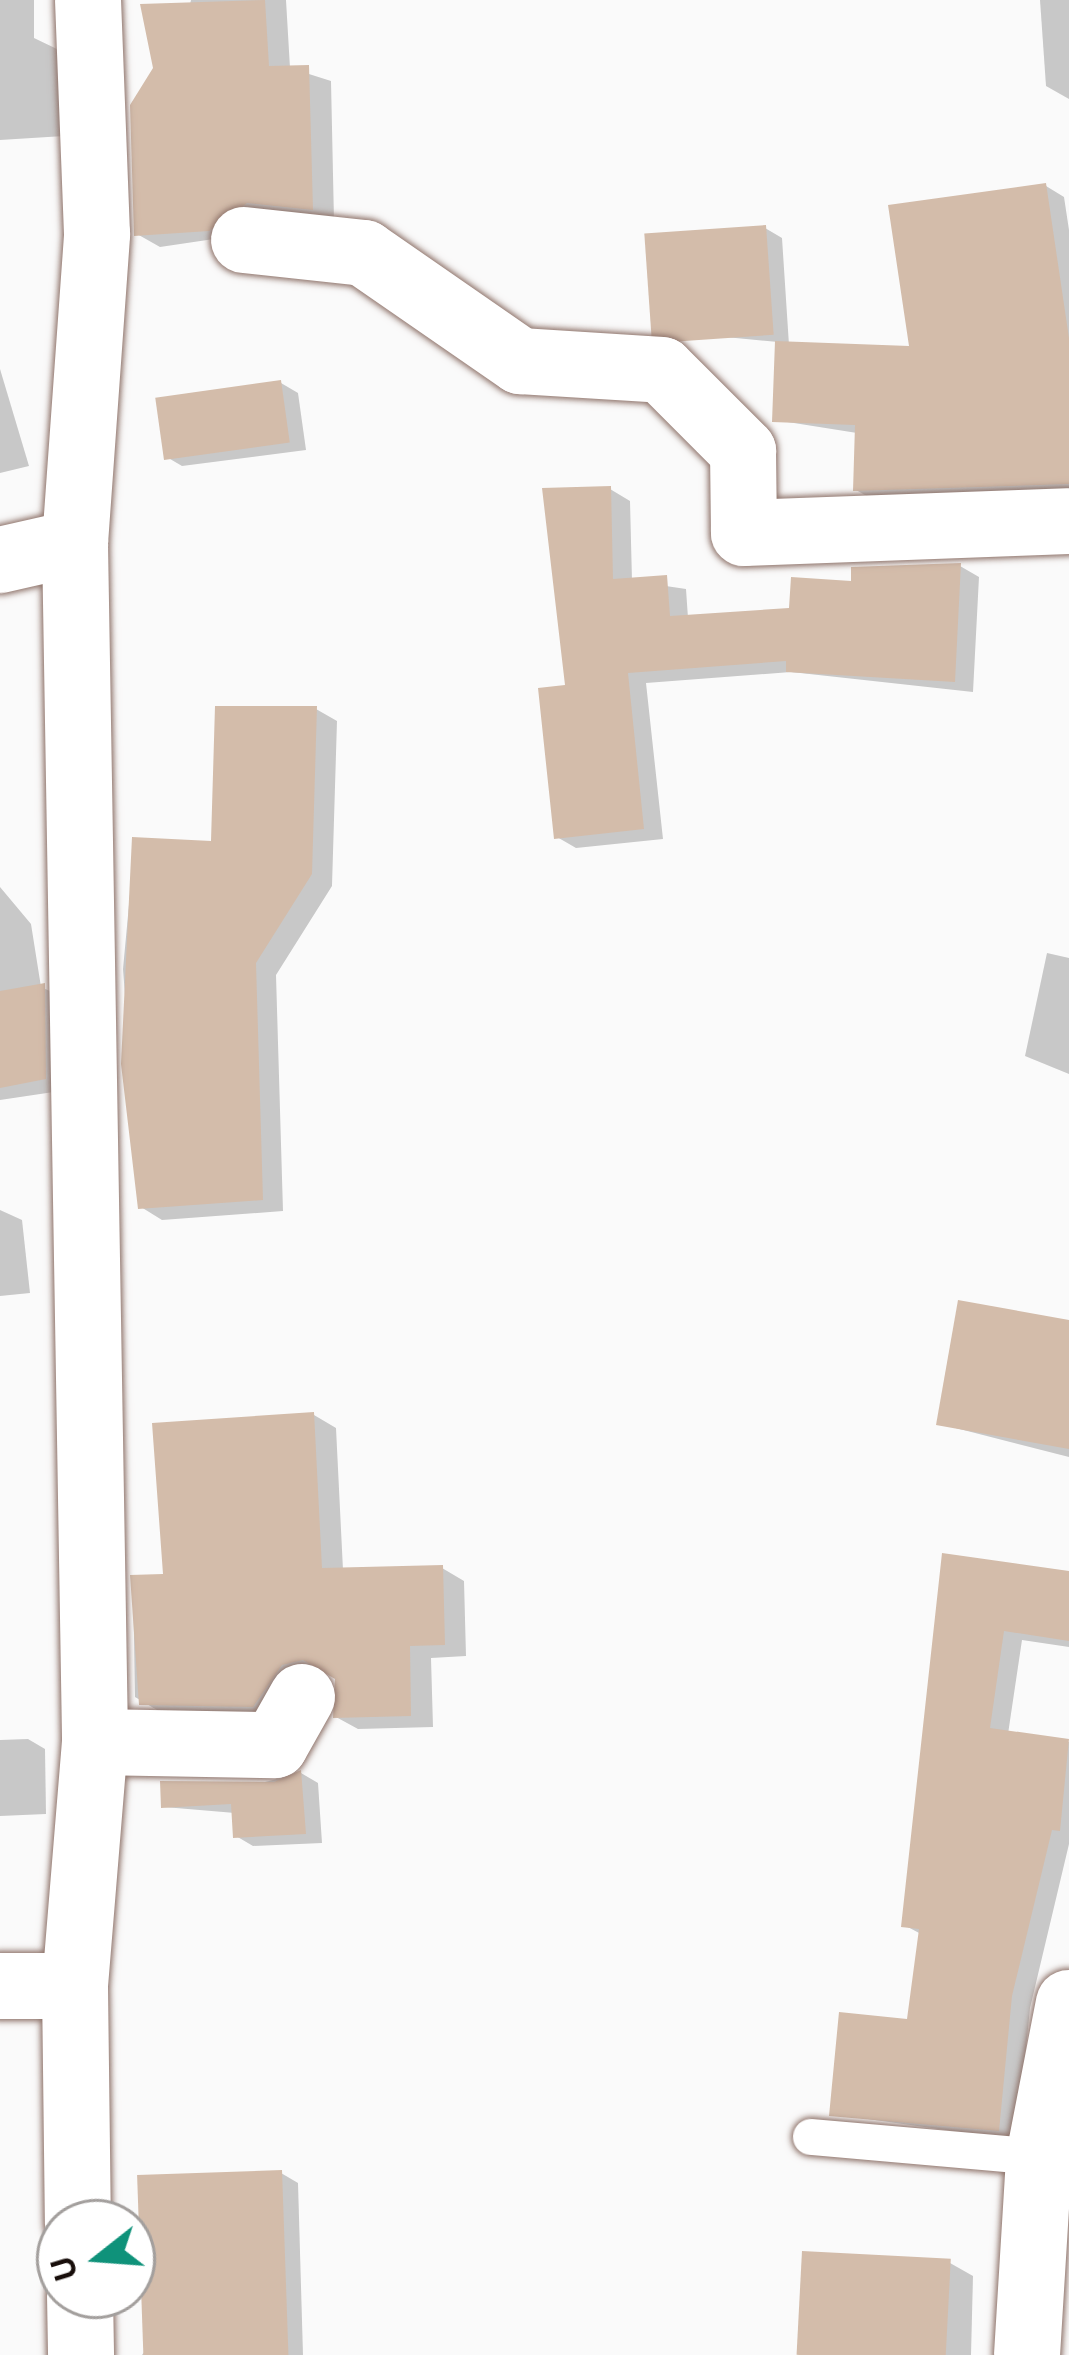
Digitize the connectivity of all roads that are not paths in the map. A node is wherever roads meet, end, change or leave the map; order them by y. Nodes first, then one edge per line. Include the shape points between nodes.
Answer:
1 (88, 0) edge
2 (244, 240) dead end
3 (1069, 521) edge
4 (75, 543) junction
5 (0, 560) edge
6 (302, 1697) dead end
7 (95, 1742) junction
8 (0, 1986) edge
9 (75, 1986) junction
10 (1069, 2002) edge
11 (811, 2137) dead end
12 (1039, 2157) junction
13 (78, 2199) edge
14 (80, 2319) edge
15 (81, 2355) edge
16 (1027, 2355) edge

1 - 4 street via 97,234
2 - 3 street via 364,253 520,361 638,360 662,370 743,451 744,532
4 - 5 street
4 - 7 street
6 - 7 street via 275,1745
7 - 9 street
8 - 9 street
9 - 13 street
10 - 12 street
11 - 12 lane
12 - 16 street
14 - 15 street

